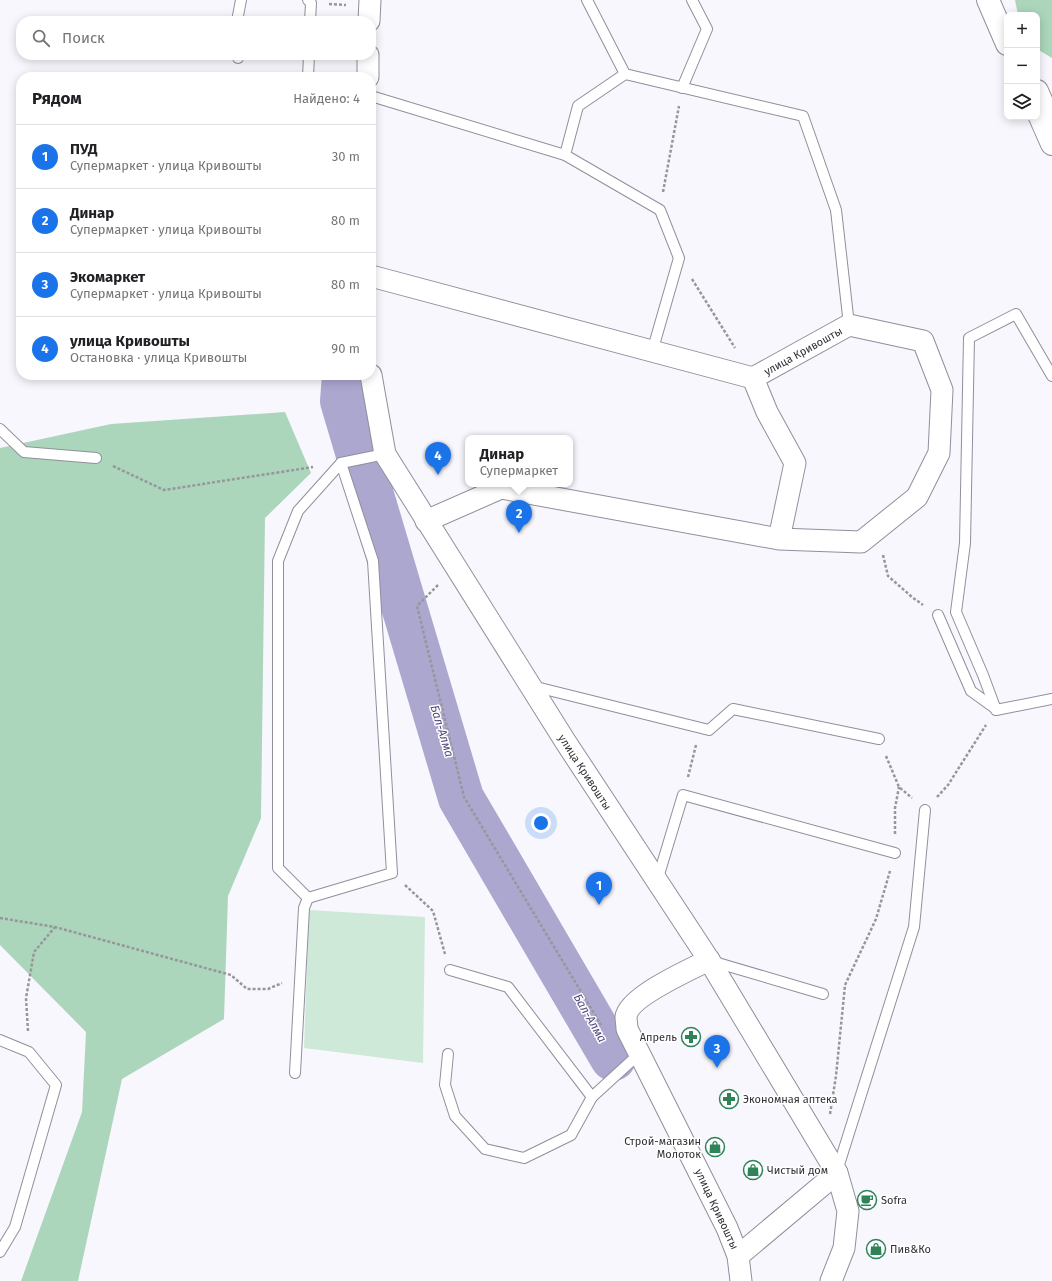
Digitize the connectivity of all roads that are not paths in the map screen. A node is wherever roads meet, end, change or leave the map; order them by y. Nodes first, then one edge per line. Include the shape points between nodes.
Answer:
1 (240, 0) edge
2 (587, 0) edge
3 (692, 0) edge
4 (988, 0) edge
5 (995, 0) edge
6 (310, 1) edge
7 (238, 16) edge
8 (310, 16) edge
9 (1004, 28) edge
10 (1004, 30) edge
11 (308, 60) edge
12 (368, 60) edge
13 (308, 72) edge
14 (368, 72) edge
15 (625, 74) junction
16 (682, 88) junction
17 (376, 98) edge
18 (1040, 98) edge
19 (1040, 117) edge
20 (1052, 124) edge
21 (1052, 144) edge
22 (565, 155) junction
23 (376, 277) edge
24 (849, 325) junction
25 (652, 352) junction
26 (1052, 376) edge
27 (753, 378) junction
28 (372, 380) edge
29 (0, 429) edge
30 (384, 454) junction
31 (96, 458) road end
32 (340, 463) junction
33 (426, 520) junction
34 (779, 539) junction
35 (938, 615) road end
36 (530, 686) junction
37 (1052, 699) edge
38 (996, 710) junction
39 (879, 739) road end
40 (925, 810) road end
41 (895, 853) road end
42 (657, 881) junction
43 (308, 898) junction
44 (709, 960) junction
45 (450, 970) road end
46 (822, 994) dead end
47 (0, 1040) edge
48 (448, 1054) dead end
49 (639, 1054) junction
50 (295, 1073) dead end
51 (592, 1097) junction
52 (837, 1173) junction
53 (0, 1252) edge
54 (738, 1256) junction
55 (741, 1281) edge
56 (831, 1281) edge

1 - 7 lane
2 - 15 lane
3 - 16 lane via 707,29
4 - 10 highway
5 - 9 highway
6 - 8 lane
11 - 13 lane
12 - 14 street
15 - 16 lane
15 - 22 lane via 578,106
16 - 24 lane via 803,116 836,210
17 - 22 lane
18 - 20 highway
19 - 21 highway
22 - 25 lane via 660,210 680,258
23 - 25 street
24 - 27 street, улица Кривошты
24 - 34 street, улица Кривошты via 923,341 942,390 939,453 916,497 861,542
25 - 27 street
26 - 38 lane via 1016,314 969,338 965,543 956,612 984,675
27 - 34 street, улица Кривошты via 767,412 796,463
28 - 30 street, улица Кривошты
29 - 31 lane via 24,452
30 - 32 lane
30 - 33 street, улица Кривошты
32 - 43 lane via 298,511 278,561 278,868
32 - 43 lane via 372,561 392,873
33 - 34 street via 501,488
33 - 36 street, улица Кривошты
35 - 38 lane via 971,691
36 - 39 lane via 709,730 733,709
36 - 42 street, улица Кривошты
37 - 38 lane
40 - 52 lane via 914,927
41 - 42 lane via 683,795
42 - 44 street, улица Кривошты
43 - 50 lane via 304,908
44 - 46 lane
44 - 49 street, улица Кривошты via 644,994 632,1005 626,1016 627,1029
44 - 52 street, улица Кривошты
45 - 51 lane via 508,987
47 - 53 lane via 29,1052 56,1085 15,1227
48 - 51 lane via 445,1085 455,1116 485,1149 524,1158 571,1134
49 - 51 lane
49 - 54 street, улица Кривошты via 702,1176
52 - 54 street
52 - 56 street, улица Кривошты via 848,1211 844,1248
54 - 55 street, улица Кривошты

